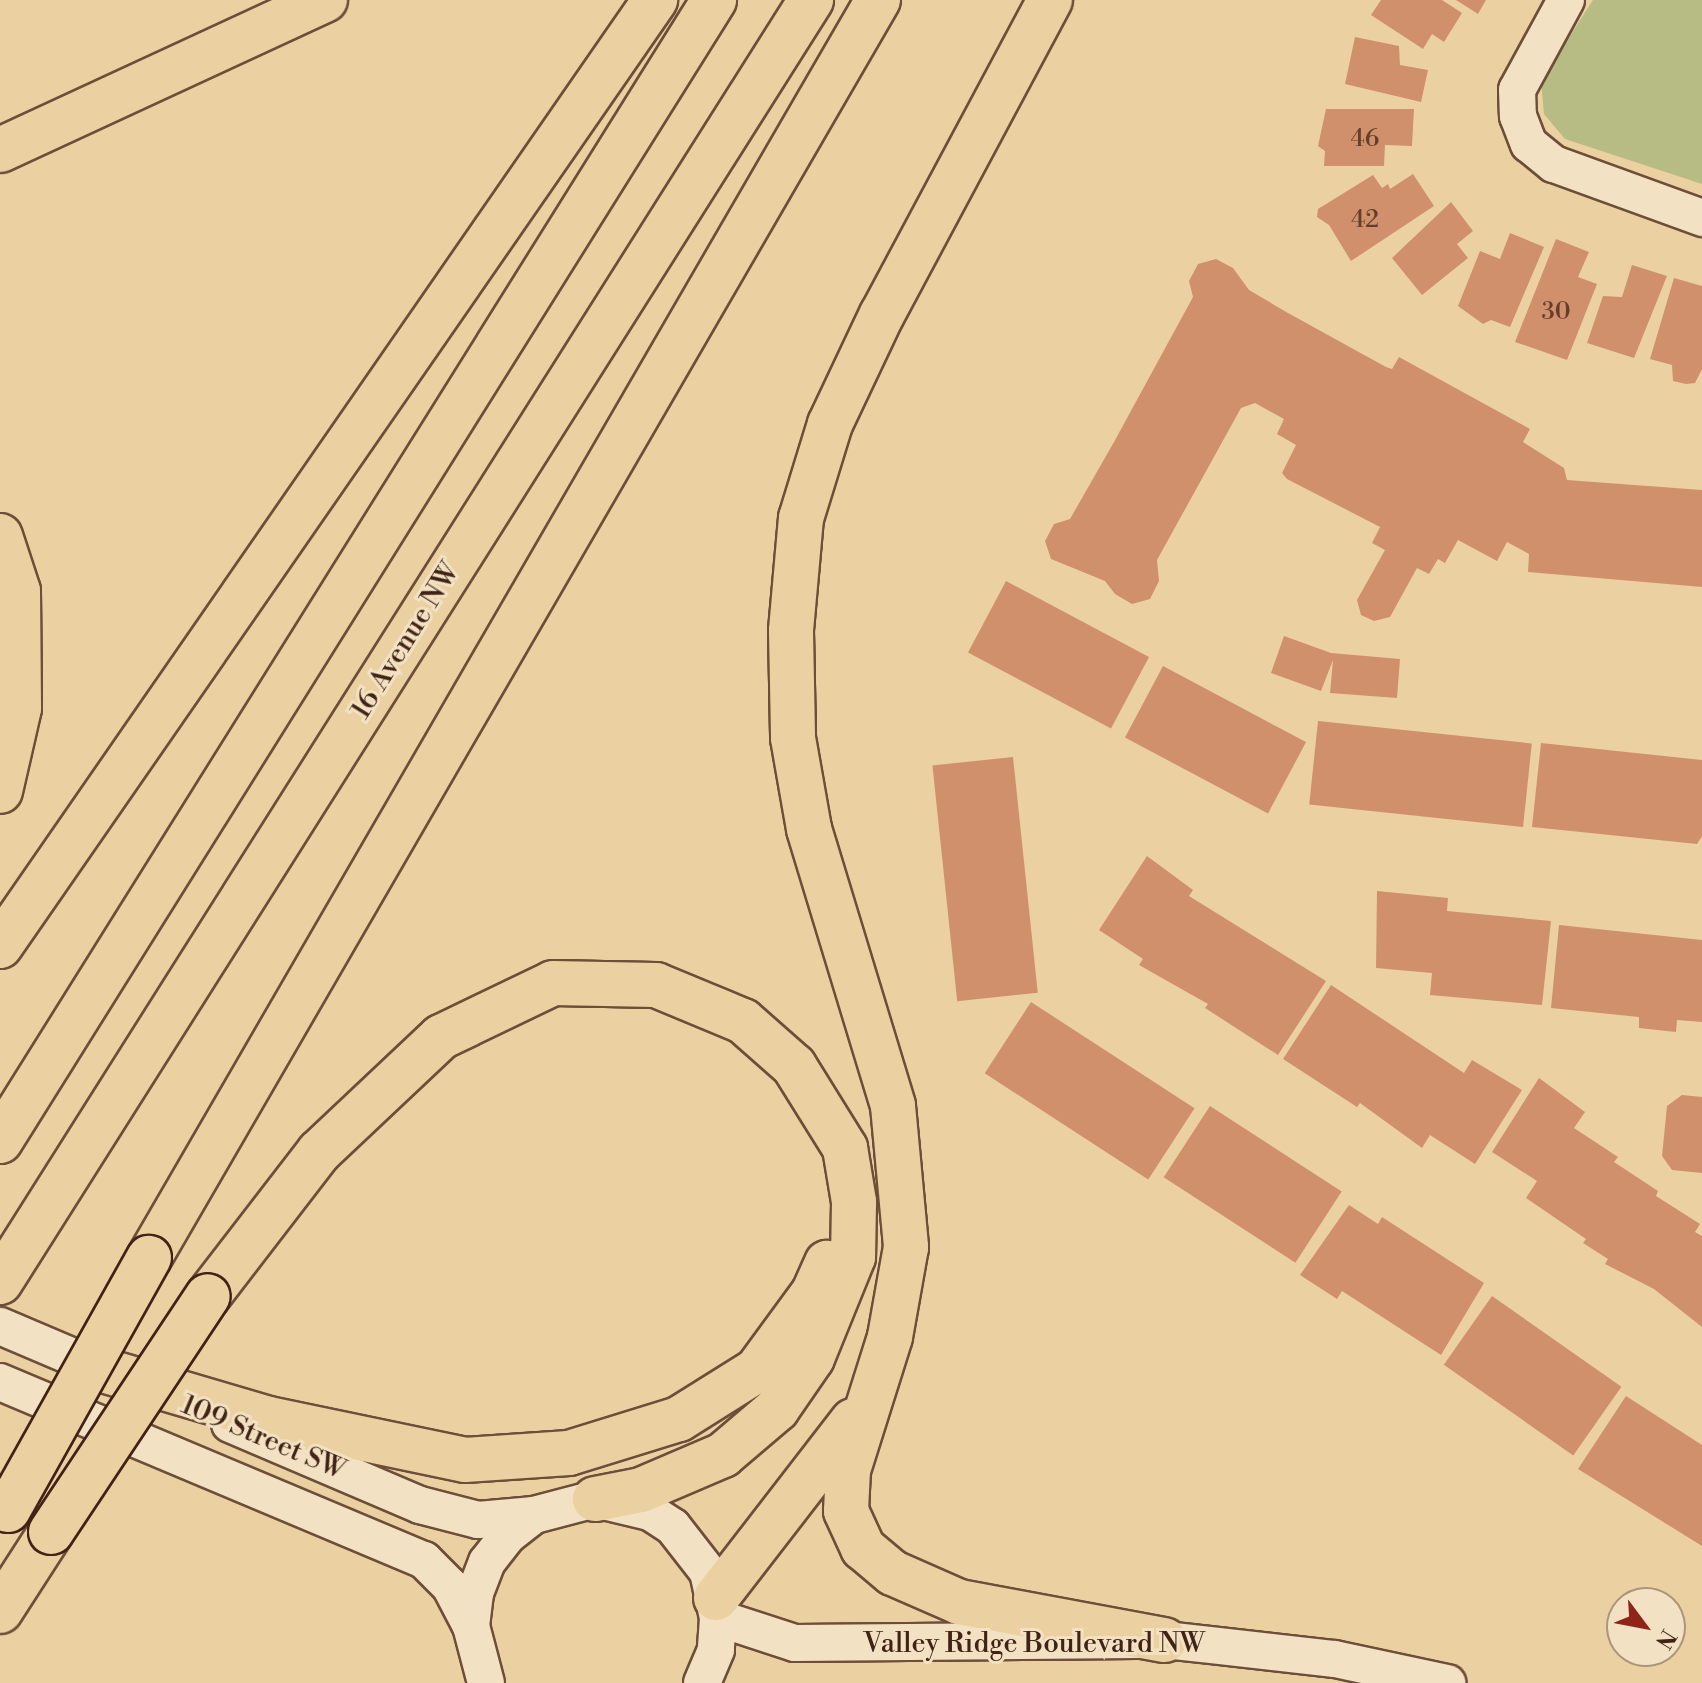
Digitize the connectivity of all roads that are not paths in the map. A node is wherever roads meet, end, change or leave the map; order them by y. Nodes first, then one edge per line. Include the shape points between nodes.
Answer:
1 (325, 0) edge
2 (655, 0) edge
3 (714, 0) edge
4 (811, 0) edge
5 (878, 0) edge
6 (1050, 0) edge
7 (1566, 0) edge
8 (0, 150) edge
9 (1702, 218) edge
10 (0, 536) edge
11 (0, 791) edge
12 (0, 946) edge
13 (0, 1141) edge
14 (854, 1202) junction
15 (0, 1282) edge
16 (0, 1326) edge
17 (106, 1371) junction
18 (0, 1382) edge
19 (871, 1397) junction
20 (595, 1499) junction
21 (534, 1515) junction
22 (4, 1517) edge
23 (717, 1608) junction
24 (0, 1611) edge
25 (471, 1626) junction
26 (1165, 1640) junction
27 (486, 1683) edge
28 (702, 1683) edge
29 (1447, 1683) edge

1 - 8 highway
2 - 12 highway
3 - 13 highway
4 - 15 highway, 16 Avenue NW
5 - 22 highway, bridge
6 - 19 highway via 882,314 830,424 801,518 791,631 793,738 809,829 867,1006 893,1106 906,1247 890,1337
7 - 9 street via 1517,90 1518,116 1529,144 1554,164
10 - 11 highway via 18,591 19,708
14 - 17 highway via 814,1292 757,1370 679,1419 569,1453 465,1460 269,1419
14 - 20 highway via 853,1257 836,1306 812,1358 777,1409 723,1455 641,1490
14 - 24 highway, bridge via 845,1148 794,1066 743,1021 656,985 553,983 441,1037 319,1152 208,1296
16 - 17 street, 109 Street SW
17 - 21 street, 109 Street SW via 420,1505 478,1520
18 - 25 street, 109 Street SW via 424,1560 450,1586
19 - 23 highway
19 - 26 highway via 848,1470 846,1511 863,1548 893,1573 959,1602
20 - 21 street, 109 Street SW
20 - 23 street via 650,1512 673,1527 700,1560
21 - 25 street via 507,1536 487,1562 475,1593
23 - 26 street, Valley Ridge Boulevard NW via 795,1643
23 - 28 street via 716,1650
25 - 27 street
26 - 29 street, Valley Ridge Boulevard NW via 1335,1659

